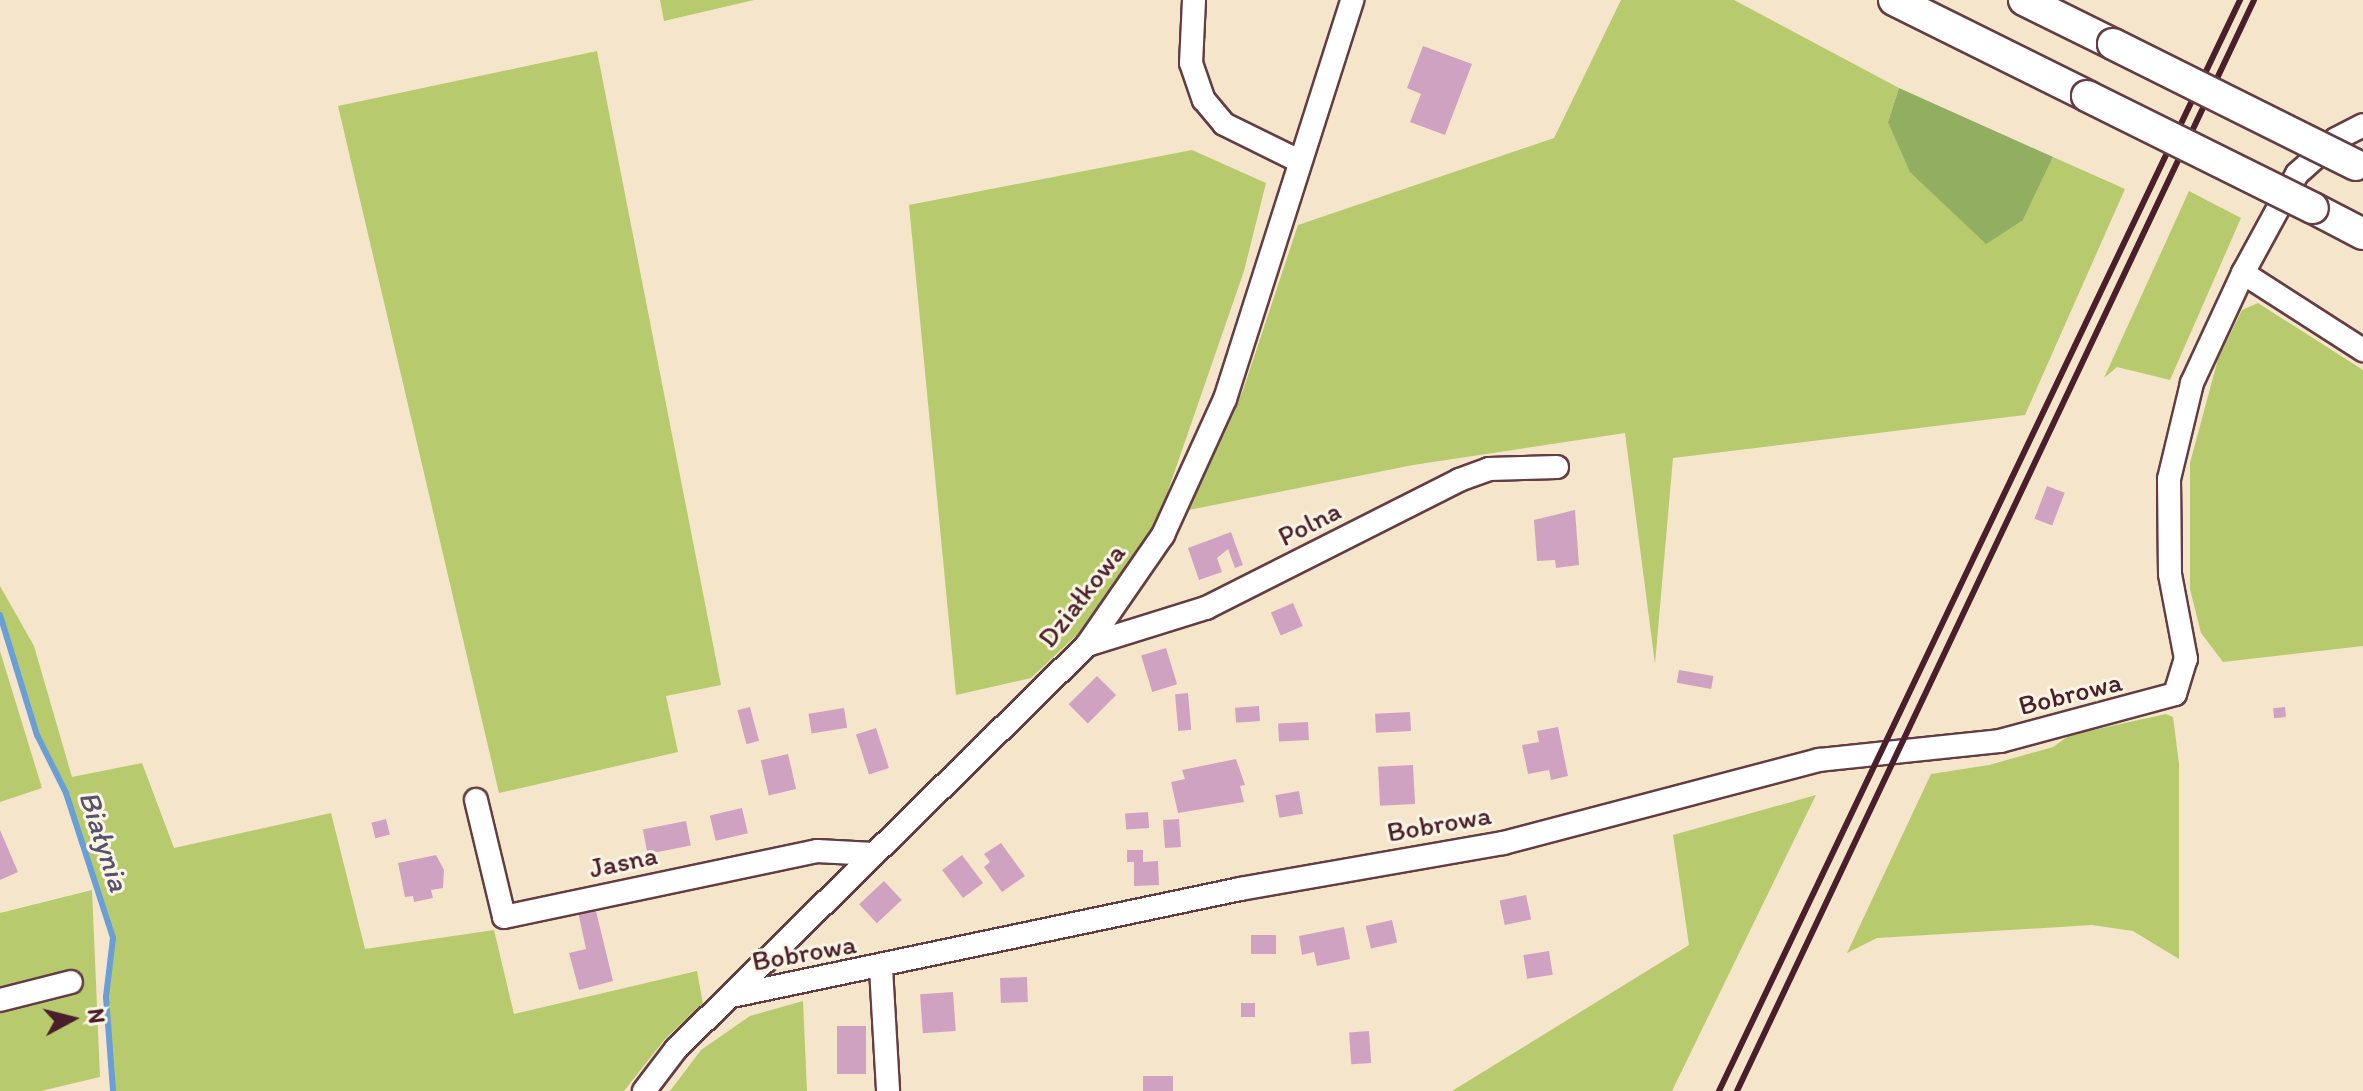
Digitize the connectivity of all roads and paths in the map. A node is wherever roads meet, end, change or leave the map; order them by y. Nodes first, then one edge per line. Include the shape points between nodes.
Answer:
1 (1194, 0) edge
2 (1352, 0) edge
3 (1894, 0) edge
4 (2024, 0) edge
5 (2363, 125) edge
6 (1299, 161) junction
7 (2360, 166) edge
8 (2363, 234) edge
9 (2243, 273) junction
10 (2363, 350) edge
11 (1557, 467) dead end
12 (1087, 645) junction
13 (476, 800) dead end
14 (874, 854) junction
15 (881, 968) junction
16 (71, 982) dead end
17 (732, 996) junction
18 (0, 1000) edge
19 (644, 1091) edge
20 (888, 1091) edge

1 - 6 street via 1191,63 1204,100 1224,124
2 - 6 street, Działkowa
3 - 8 highway, bridge
4 - 7 highway, bridge
5 - 9 street via 2326,146 2297,174
6 - 12 street, Działkowa via 1225,399 1163,535
9 - 10 street
9 - 15 street, Bobrowa via 2208,344 2178,429 2168,526 2185,671 2175,694 2000,741 1819,760 1511,841 1240,889
11 - 12 street, Polna via 1489,469 1459,480 1206,608
12 - 14 street, Działkowa
13 - 14 street, Jasna via 504,917 817,851
14 - 17 street, Działkowa
15 - 17 street, Bobrowa
15 - 20 street
16 - 18 street
17 - 19 street, Działkowa via 676,1049

